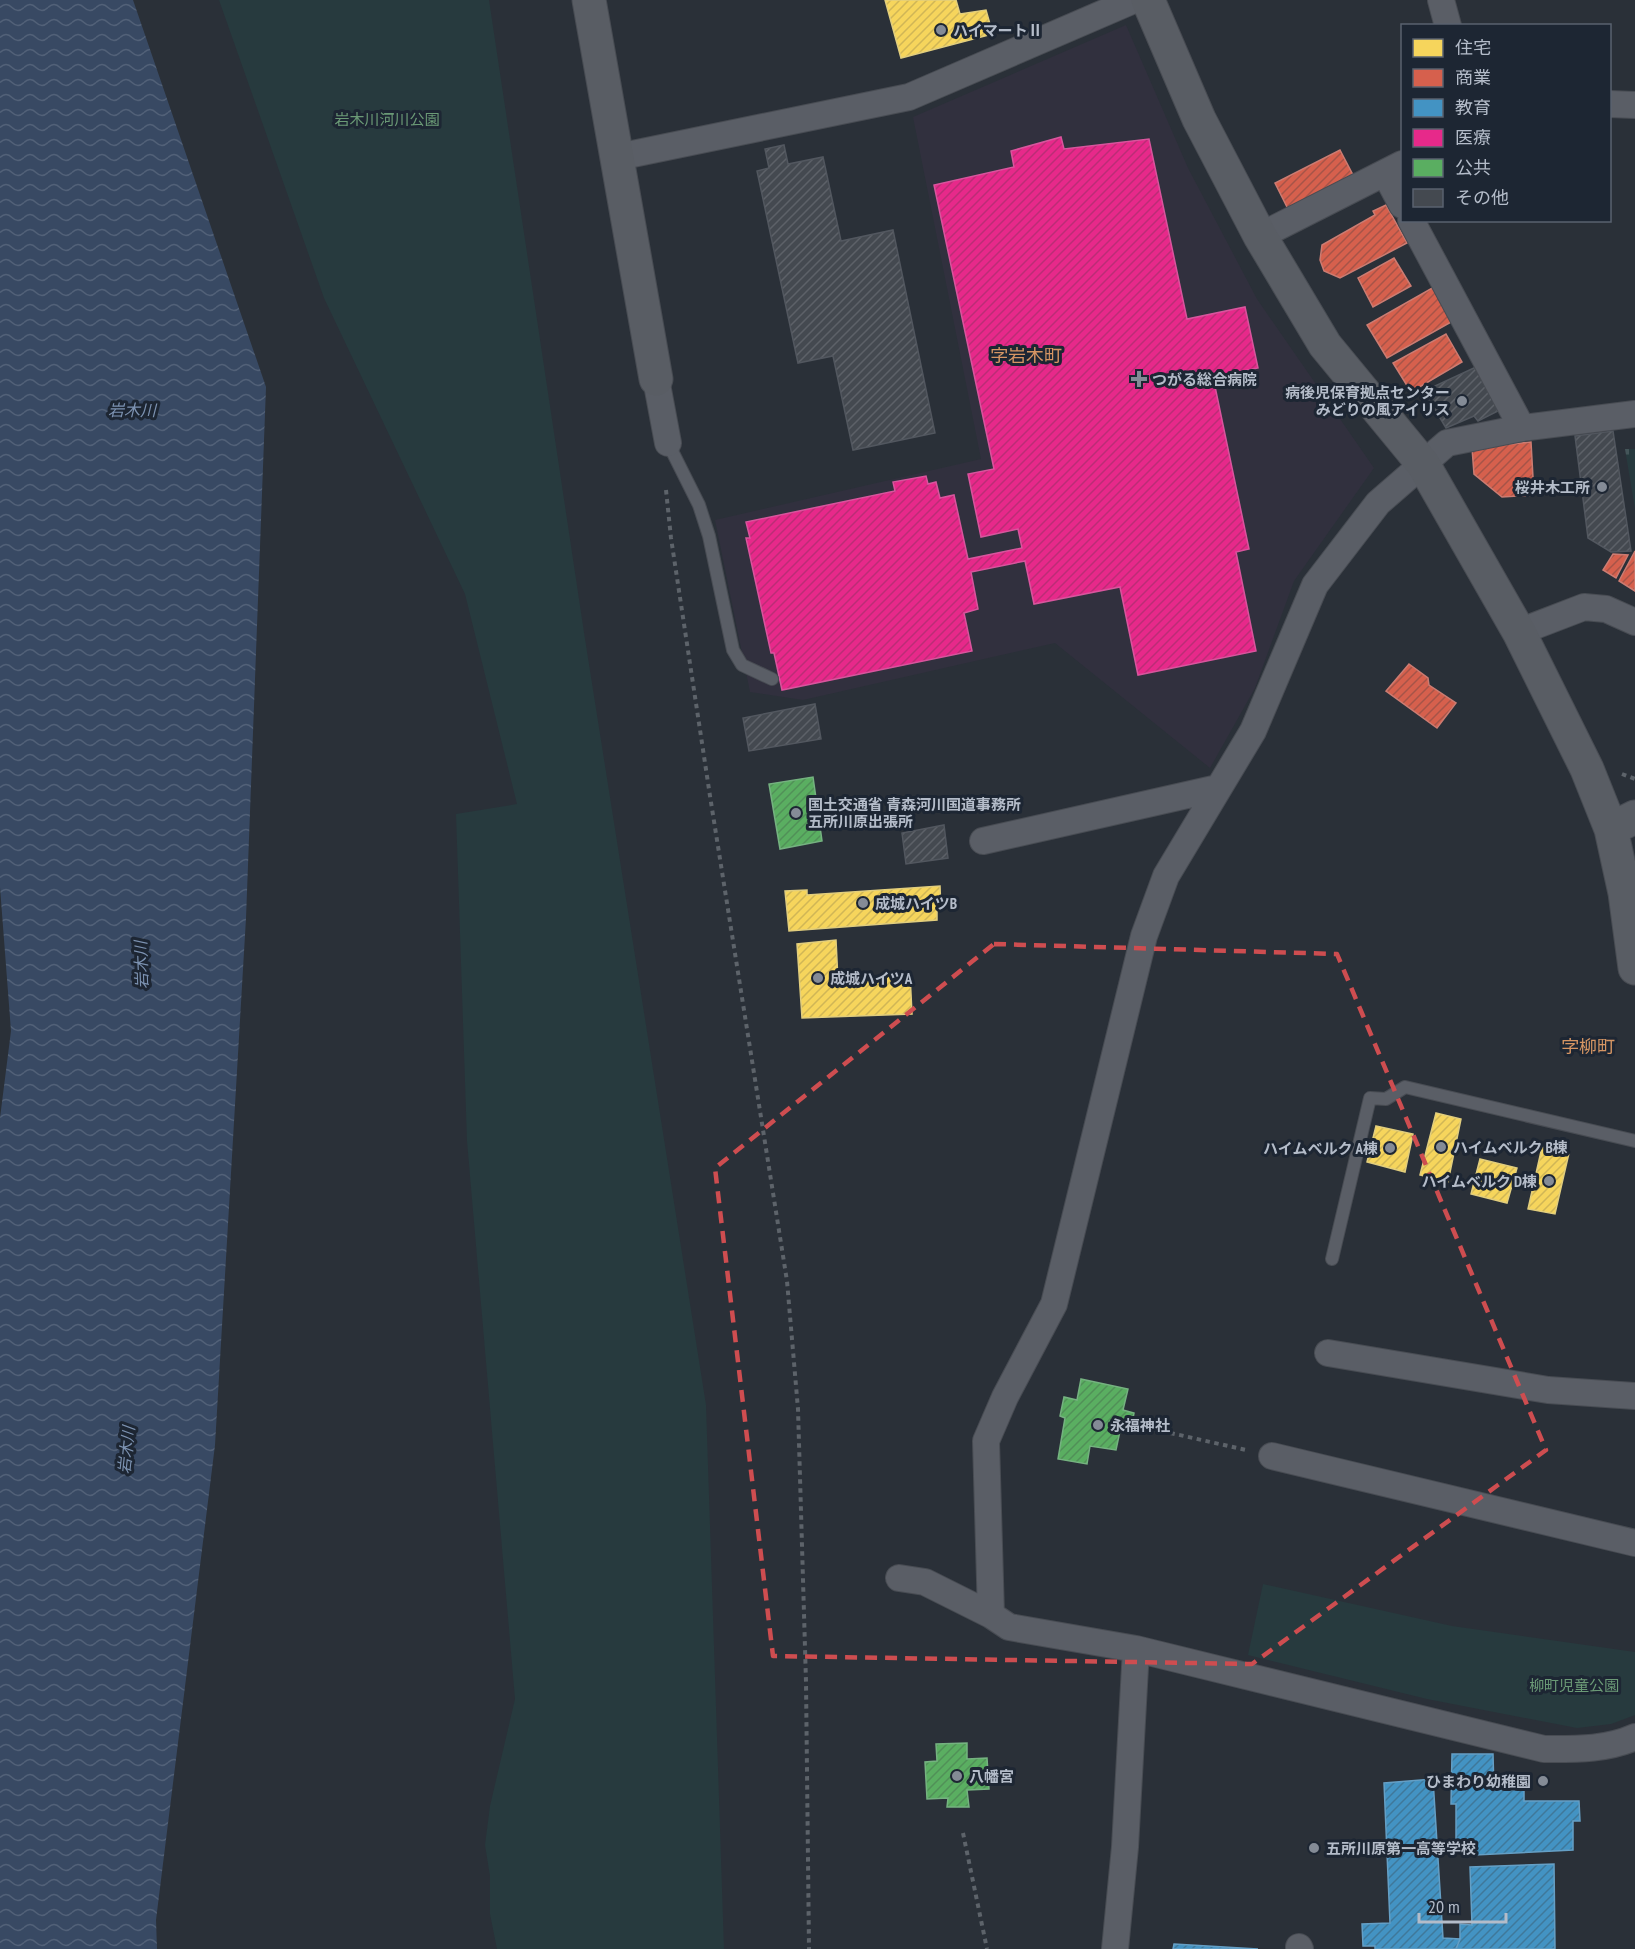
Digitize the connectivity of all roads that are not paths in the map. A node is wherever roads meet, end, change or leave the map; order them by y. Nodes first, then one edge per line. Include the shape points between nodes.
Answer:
1 (589, 0) edge
2 (1134, 0) edge
3 (1148, 0) edge
4 (1441, 0) edge
5 (1447, 24) edge
6 (1611, 104) edge
7 (1635, 105) edge
8 (618, 157) junction
9 (1394, 168) edge
10 (1401, 200) edge
11 (1412, 222) edge
12 (1260, 236) junction
13 (656, 379) joint
14 (1635, 414) edge
15 (1522, 428) junction
16 (668, 443) joint
17 (1423, 464) junction
18 (1635, 621) edge
19 (1519, 632) junction
20 (772, 679) dead end
21 (1218, 788) junction
22 (1623, 823) edge
23 (983, 841) dead end
24 (1635, 968) edge
25 (1635, 1141) edge
26 (1332, 1259) dead end
27 (1328, 1353) dead end
28 (1635, 1396) edge
29 (1272, 1456) road end
30 (1635, 1543) edge
31 (899, 1578) dead end
32 (991, 1615) junction
33 (1136, 1649) junction
34 (1635, 1737) edge
35 (1115, 1949) edge

1 - 8 street
2 - 8 street via 909,97
3 - 12 street via 1199,119
4 - 5 street
6 - 7 street
8 - 13 street
9 - 10 street
9 - 12 street
11 - 15 street
12 - 17 street via 1325,345
13 - 16 street
14 - 15 street
15 - 17 street via 1447,443
16 - 20 lane via 699,505 733,650 742,666
17 - 19 street
17 - 21 street via 1378,503 1315,585 1254,731
18 - 19 street via 1606,609 1584,607
19 - 22 street via 1587,769
21 - 23 street
21 - 32 street via 1166,876 1144,936 1054,1304 986,1441
22 - 24 street via 1625,893
25 - 26 lane via 1405,1087 1386,1099 1370,1098
27 - 28 street via 1548,1390
29 - 30 street
31 - 32 street via 925,1582
32 - 33 street via 1009,1627
33 - 34 street via 1544,1749 1584,1749
33 - 35 street

